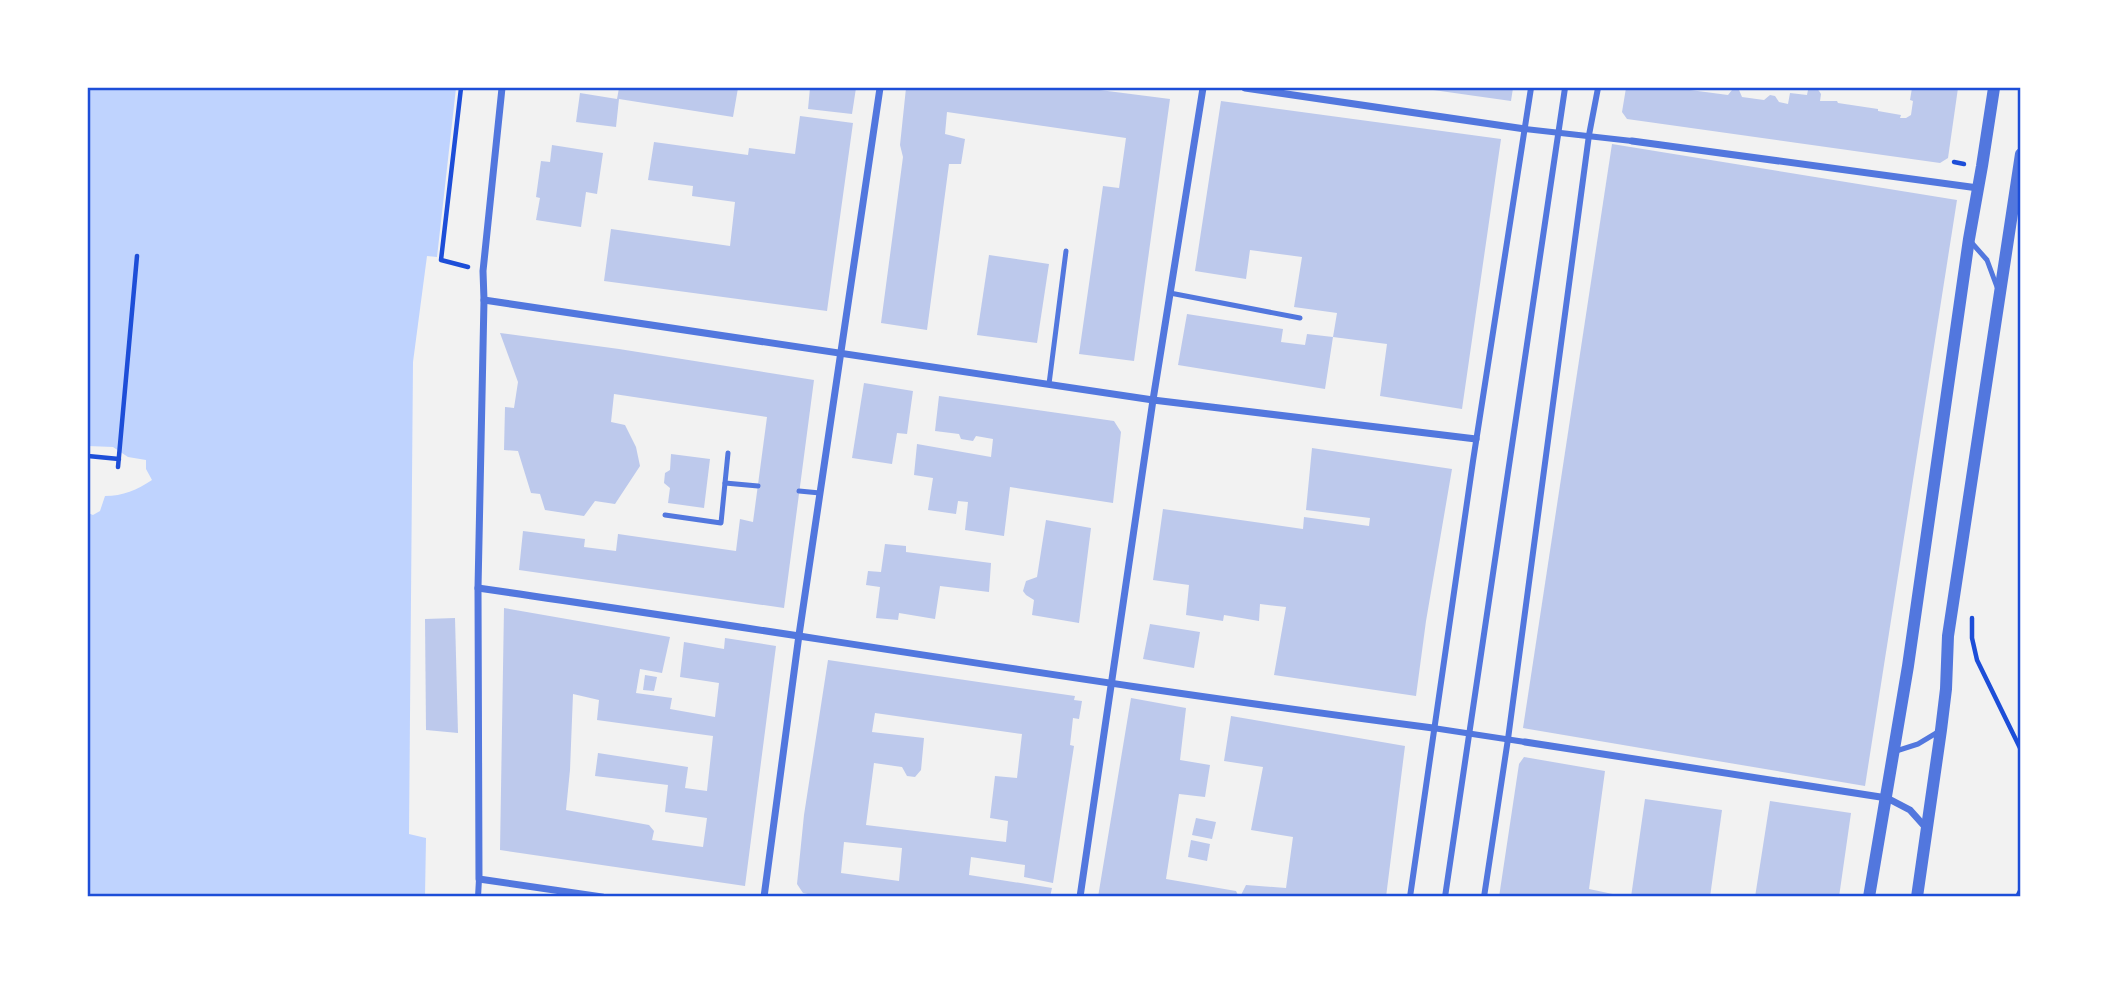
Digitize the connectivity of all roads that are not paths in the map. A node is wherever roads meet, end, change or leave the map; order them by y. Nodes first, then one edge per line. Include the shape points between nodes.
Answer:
1 (502, 88) edge
2 (880, 88) edge
3 (1203, 88) edge
4 (1245, 88) edge
5 (1531, 88) edge
6 (1565, 88) edge
7 (1598, 88) edge
8 (1994, 88) edge
9 (1525, 129) junction
10 (1558, 132) junction
11 (1589, 135) junction
12 (1632, 141) joint
13 (2021, 154) edge
14 (1978, 188) junction
15 (1969, 239) junction
16 (1066, 251) dead end
17 (1170, 293) junction
18 (2000, 297) junction
19 (484, 300) junction
20 (1300, 317) dead end
21 (842, 352) junction
22 (1049, 384) junction
23 (1153, 400) junction
24 (1476, 439) junction
25 (729, 453) dead end
26 (725, 483) junction
27 (758, 486) dead end
28 (799, 491) dead end
29 (820, 493) junction
30 (665, 515) dead end
31 (478, 588) junction
32 (799, 635) junction
33 (1111, 684) junction
34 (1433, 728) junction
35 (1941, 730) junction
36 (1469, 734) junction
37 (1508, 739) junction
38 (1525, 742) joint
39 (1893, 752) junction
40 (1887, 798) junction
41 (1927, 830) junction
42 (479, 878) junction
43 (478, 897) edge
44 (602, 897) edge
45 (764, 897) edge
46 (1080, 897) edge
47 (1410, 897) edge
48 (1445, 897) edge
49 (1484, 897) edge
50 (1870, 897) edge
51 (1917, 897) edge

1 - 19 street
2 - 21 street
3 - 17 street
4 - 9 street
5 - 9 street
6 - 10 street
7 - 11 street
8 - 14 street
9 - 10 street
9 - 24 street
10 - 11 street
10 - 36 street
11 - 12 street
11 - 37 street
12 - 14 street
13 - 18 street
14 - 15 street
15 - 18 lane via 1987,260
15 - 39 street
16 - 22 lane
17 - 20 lane
17 - 23 street
18 - 35 street via 1948,636
19 - 21 street
19 - 31 street
21 - 22 street
21 - 29 street
22 - 23 street
23 - 24 street
23 - 33 street
24 - 34 street
25 - 26 lane
26 - 27 lane
26 - 30 lane via 721,523
28 - 29 lane
29 - 32 street
31 - 32 street
31 - 42 street
32 - 33 street
32 - 45 street
33 - 34 street
33 - 46 street
34 - 36 street
34 - 47 street
35 - 39 lane
35 - 41 street
36 - 37 street
36 - 48 street
37 - 38 street
37 - 49 street
38 - 40 street
39 - 40 street
40 - 41 street via 1910,810
40 - 50 street
41 - 51 street
42 - 43 street
42 - 44 street

